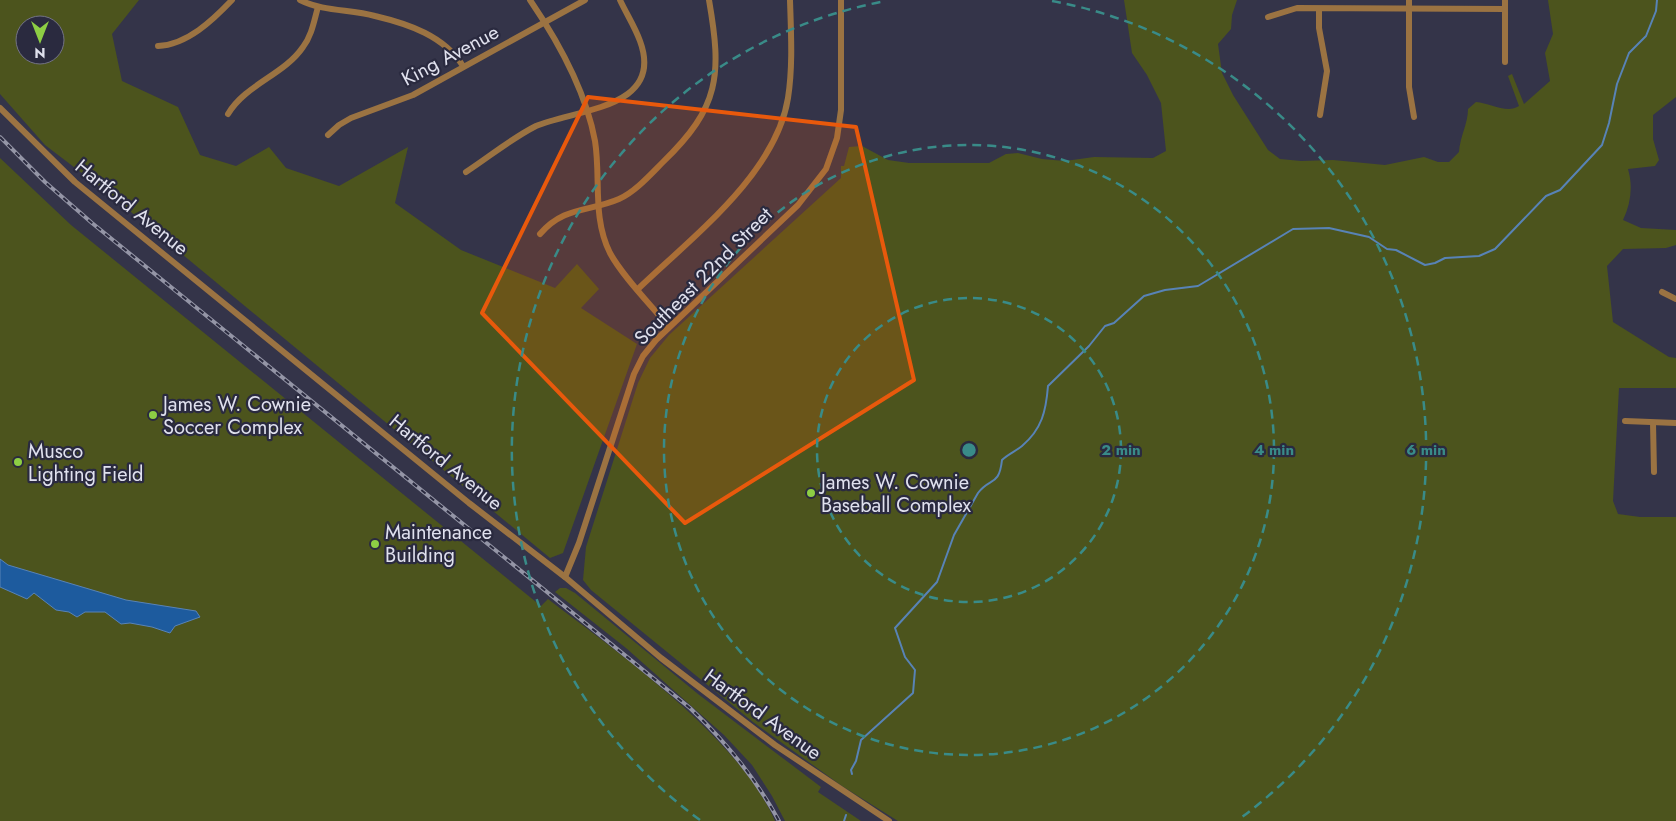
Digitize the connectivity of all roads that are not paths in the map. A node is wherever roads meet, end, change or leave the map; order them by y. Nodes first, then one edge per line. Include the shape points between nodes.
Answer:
1 (232, 0) edge
2 (300, 0) edge
3 (530, 0) edge
4 (585, 0) edge
5 (620, 0) edge
6 (708, 0) edge
7 (790, 0) edge
8 (841, 0) edge
9 (1409, 0) edge
10 (1505, 0) edge
11 (318, 7) junction
12 (1319, 8) junction
13 (1409, 9) junction
14 (1504, 9) junction
15 (1268, 17) dead end
16 (545, 23) junction
17 (158, 46) dead end
18 (1505, 62) dead end
19 (463, 66) junction
20 (0, 108) edge
21 (587, 112) junction
22 (228, 114) dead end
23 (1320, 115) dead end
24 (1414, 117) dead end
25 (328, 135) dead end
26 (466, 172) dead end
27 (598, 204) junction
28 (540, 234) dead end
29 (638, 289) junction
30 (1662, 292) dead end
31 (1676, 299) edge
32 (669, 327) junction
33 (1625, 422) dead end
34 (1653, 423) junction
35 (1676, 423) edge
36 (1654, 472) dead end
37 (565, 577) junction
38 (889, 821) edge

1 - 17 street via 181,42
2 - 11 street
3 - 16 street
4 - 16 street, King Avenue
5 - 21 street via 640,40 644,55 643,71 626,96
6 - 27 street via 717,66 706,108 695,128 647,177 620,198
7 - 29 street via 788,100 770,149 736,196
8 - 32 street, Southeast 22nd Street via 841,110 837,138 826,169 798,205
9 - 13 street
10 - 14 street
11 - 19 street via 375,15 438,39 454,52
11 - 22 street via 311,34 303,48 236,101
12 - 13 street
12 - 15 street via 1297,8
12 - 23 street via 1319,28 1327,71
13 - 14 street
13 - 24 street via 1409,87
14 - 18 street
16 - 19 street, King Avenue
16 - 21 street
19 - 25 street, King Avenue via 413,95 351,118
20 - 37 street, Hartford Avenue via 75,182 469,503
21 - 26 street via 537,126
21 - 27 street via 595,142
27 - 28 street via 557,218
27 - 29 street via 610,253
29 - 32 street
30 - 31 street
32 - 37 street, Southeast 22nd Street via 648,349 634,374
33 - 34 street
34 - 35 street
34 - 36 street
37 - 38 street, Hartford Avenue via 754,729

